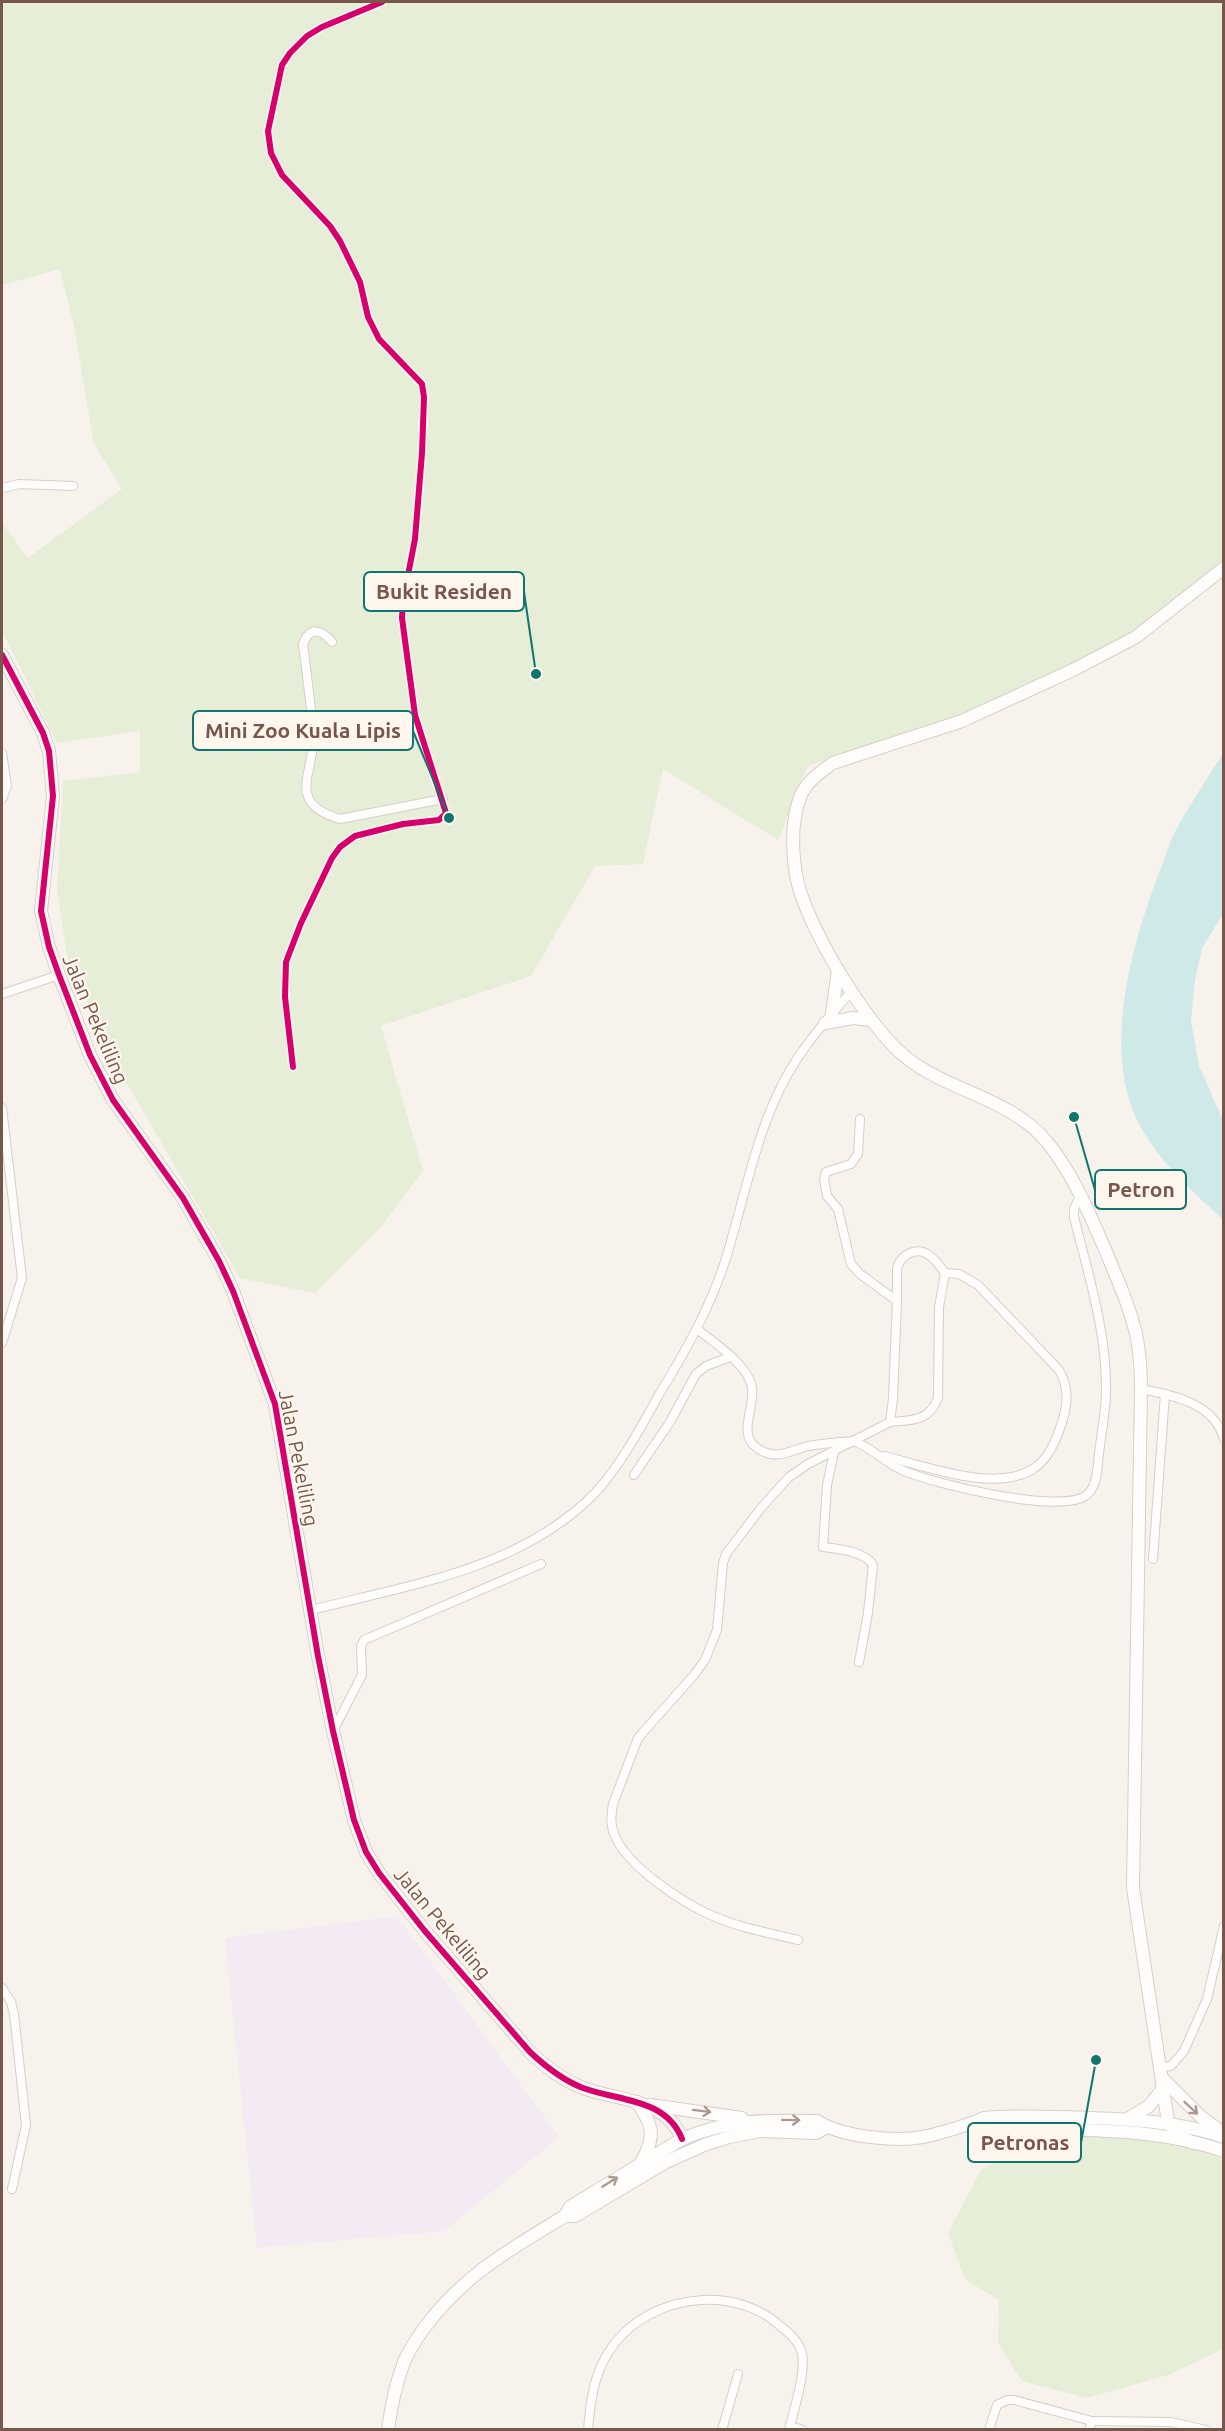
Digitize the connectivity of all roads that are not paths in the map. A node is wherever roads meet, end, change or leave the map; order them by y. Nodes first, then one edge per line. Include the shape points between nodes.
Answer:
1 (382, 2) edge
2 (73, 486) dead end
3 (2, 488) edge
4 (1224, 567) edge
5 (332, 642) dead end
6 (2, 655) edge
7 (2, 753) edge
8 (2, 799) edge
9 (443, 799) junction
10 (838, 970) junction
11 (59, 975) junction
12 (851, 992) junction
13 (2, 994) edge
14 (829, 1018) junction
15 (871, 1020) junction
16 (293, 1067) dead end
17 (2, 1108) edge
18 (860, 1119) dead end
19 (1080, 1196) junction
20 (945, 1273) junction
21 (897, 1301) junction
22 (698, 1330) junction
23 (2, 1342) edge
24 (730, 1356) junction
25 (1141, 1389) junction
26 (1165, 1394) junction
27 (890, 1422) junction
28 (1224, 1440) edge
29 (855, 1441) junction
30 (834, 1452) junction
31 (879, 1455) junction
32 (634, 1475) dead end
33 (1153, 1558) dead end
34 (541, 1564) dead end
35 (311, 1610) junction
36 (859, 1662) dead end
37 (333, 1731) junction
38 (1224, 1926) edge
39 (798, 1940) dead end
40 (2, 1988) edge
41 (1162, 2078) junction
42 (642, 2103) junction
43 (1128, 2119) junction
44 (756, 2120) junction
45 (1168, 2122) junction
46 (975, 2123) junction
47 (827, 2127) junction
48 (1224, 2132) edge
49 (1142, 2135) junction
50 (1224, 2137) edge
51 (682, 2139) junction
52 (1193, 2142) junction
53 (704, 2145) junction
54 (1224, 2151) edge
55 (641, 2162) junction
56 (666, 2162) junction
57 (12, 2189) dead end
58 (565, 2216) junction
59 (738, 2374) dead end
60 (1091, 2425) edge
61 (790, 2428) edge
62 (388, 2430) edge
63 (588, 2430) edge
64 (722, 2430) edge
65 (804, 2430) edge
66 (989, 2430) edge
67 (1206, 2430) edge

1 - 9 street via 322,27 290,52 282,65 268,131 271,153 282,176 340,241 360,282 368,317 380,339 422,384 417,507 402,618 415,716
2 - 3 street via 18,484
4 - 10 street via 1155,623 1107,653 962,722 833,763 808,784 801,795 793,832 796,877
5 - 9 street via 322,630 314,632 304,640 302,651 314,733 306,791 311,804 340,819
6 - 11 street, Jalan Pekeliling via 49,751 53,796 41,911
7 - 8 street via 7,786
9 - 16 street via 443,819 355,836 340,846 332,858 286,962 285,997
10 - 12 street
10 - 14 street
11 - 13 street
11 - 35 street, Jalan Pekeliling via 90,1055 113,1100 189,1208 233,1291 275,1404
12 - 14 street
12 - 15 street
14 - 15 street
14 - 22 street via 797,1059 769,1113 726,1259
15 - 19 street via 917,1066 1030,1125 1047,1142
17 - 23 street via 22,1278
18 - 21 street via 858,1155 851,1164 826,1172 827,1196 838,1209 851,1264
19 - 25 street via 1131,1315
19 - 31 street via 1074,1217 1096,1305 1106,1379 1106,1403 1091,1491 1074,1500 1030,1502 938,1483 902,1471
20 - 21 street via 927,1253 910,1253 898,1263
20 - 27 street via 939,1307 938,1398 924,1417
20 - 31 street via 959,1274 978,1285 1059,1370 1068,1393 1063,1421 1049,1451 1034,1468 1003,1479 971,1477
21 - 27 street
22 - 24 street
22 - 35 street via 615,1468 597,1491 556,1526 501,1556 453,1574
24 - 29 street via 747,1374 752,1388 747,1426 748,1438 756,1448 778,1455 823,1443
24 - 32 street via 696,1374
25 - 26 street
25 - 41 street via 1134,1888
26 - 28 street via 1178,1396 1202,1409
26 - 33 street
27 - 29 street
29 - 30 street
29 - 31 street
30 - 36 street via 827,1485 823,1547 859,1555 873,1565
30 - 39 street via 789,1477 726,1554 717,1630 705,1659 638,1738 611,1816 615,1838 633,1862 679,1898 715,1917
34 - 37 street via 364,1640 362,1675
35 - 37 street, Jalan Pekeliling
37 - 42 street, Jalan Pekeliling via 354,1820 366,1852 417,1921 547,2067 582,2088
38 - 41 street via 1210,1990 1184,2051
40 - 57 street via 12,2002 27,2125
41 - 43 street via 1149,2106
41 - 45 street
41 -> 48 street via 1201,2116
42 -> 44 street
42 - 51 street, Jalan Pekeliling via 674,2126
42 - 55 street via 651,2128 651,2145
43 - 45 street
43 - 46 street via 983,2118
44 -> 47 street via 817,2121
44 - 51 street via 722,2125
45 - 49 street
45 - 50 street
45 - 52 street via 1177,2134
46 - 47 street via 923,2137 891,2138
46 - 49 street via 981,2127 1067,2128
47 - 53 street via 816,2133 760,2131
49 - 52 street
51 - 53 street
51 - 55 street
51 - 56 street
52 - 54 street
53 - 56 street
58 -> 55 street via 570,2207
56 - 58 street via 575,2216
58 - 62 street via 471,2276 436,2313 404,2361
59 - 64 street
60 - 66 street via 1007,2400 997,2405
60 - 67 street via 1171,2422
61 - 63 street via 803,2365 798,2344 757,2309 736,2303 689,2301 664,2308 624,2333 602,2362 595,2379
61 - 65 street

